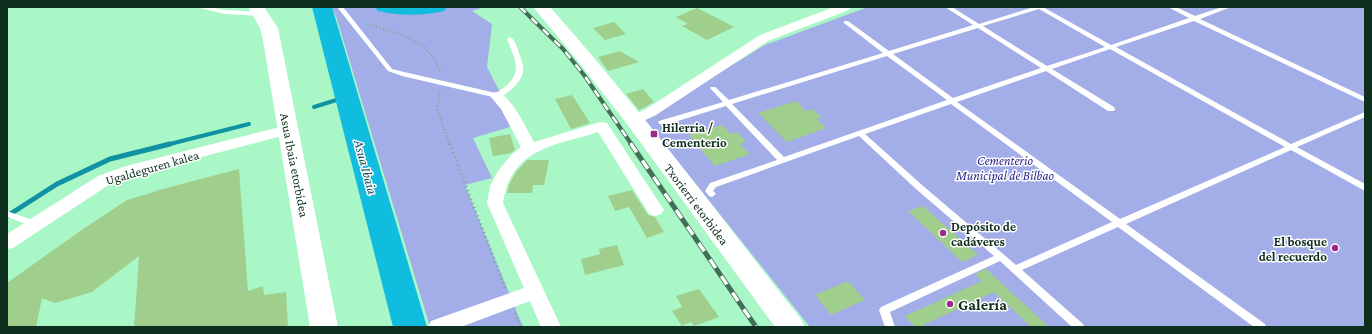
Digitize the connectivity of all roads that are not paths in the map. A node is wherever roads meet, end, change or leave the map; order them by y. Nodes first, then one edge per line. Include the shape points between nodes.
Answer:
1 (202, 7) edge
2 (340, 7) edge
3 (541, 7) edge
4 (845, 7) edge
5 (948, 7) edge
6 (1039, 7) edge
7 (1171, 7) edge
8 (1228, 7) edge
9 (259, 10) edge
10 (1196, 19) junction
11 (846, 22) dead end
12 (978, 26) junction
13 (510, 39) dead end
14 (1112, 47) junction
15 (889, 53) junction
16 (1047, 69) junction
17 (713, 88) dead end
18 (497, 96) junction
19 (1365, 100) edge
20 (952, 101) junction
21 (727, 103) junction
22 (1111, 109) dead end
23 (1365, 114) edge
24 (634, 120) junction
25 (662, 123) dead end
26 (288, 130) junction
27 (861, 134) junction
28 (1291, 146) junction
29 (530, 148) junction
30 (783, 161) junction
31 (1365, 188) edge
32 (712, 194) dead end
33 (655, 210) dead end
34 (7, 214) edge
35 (1120, 222) junction
36 (35, 224) junction
37 (7, 243) edge
38 (1000, 257) junction
39 (1015, 269) junction
40 (534, 292) junction
41 (441, 326) edge
42 (324, 327) edge
43 (550, 327) edge
44 (791, 327) edge
45 (890, 327) edge
46 (1079, 327) edge
47 (1261, 327) edge

1 - 9 lane via 225,12
2 - 18 lane via 390,70
3 - 24 street, Txorierri etorbidea
4 - 24 street via 764,38 651,112
5 - 12 lane
6 - 12 lane
6 - 14 lane
7 - 10 lane
8 - 10 lane
9 - 26 street, Asua Ibaia etorbidea via 269,28 272,40
10 - 14 lane
10 - 19 lane
11 - 15 lane
12 - 15 lane
12 - 16 lane
13 - 18 lane via 521,69 518,78 508,90
14 - 16 lane
14 - 28 lane
15 - 20 lane
15 - 21 lane
16 - 20 lane
16 - 22 lane
17 - 21 lane
18 - 29 street via 507,107
20 - 27 lane
20 - 35 lane
21 - 25 lane
21 - 30 lane
23 - 28 lane
24 - 44 street, Txorierri etorbidea
26 - 36 street, Ugaldeguren kalea via 139,168 104,180
26 - 42 street, Asua Ibaia etorbidea
27 - 30 lane
27 - 38 lane
28 - 31 lane
28 - 35 lane
29 - 33 street via 602,126
29 - 40 street via 521,153 505,172 494,203
30 - 32 lane via 714,185 709,191
34 - 36 lane
35 - 39 lane
35 - 47 lane
36 - 37 street, Ugaldeguren kalea
38 - 39 lane
38 - 45 lane via 884,310
39 - 46 lane
40 - 41 street
40 - 43 street

